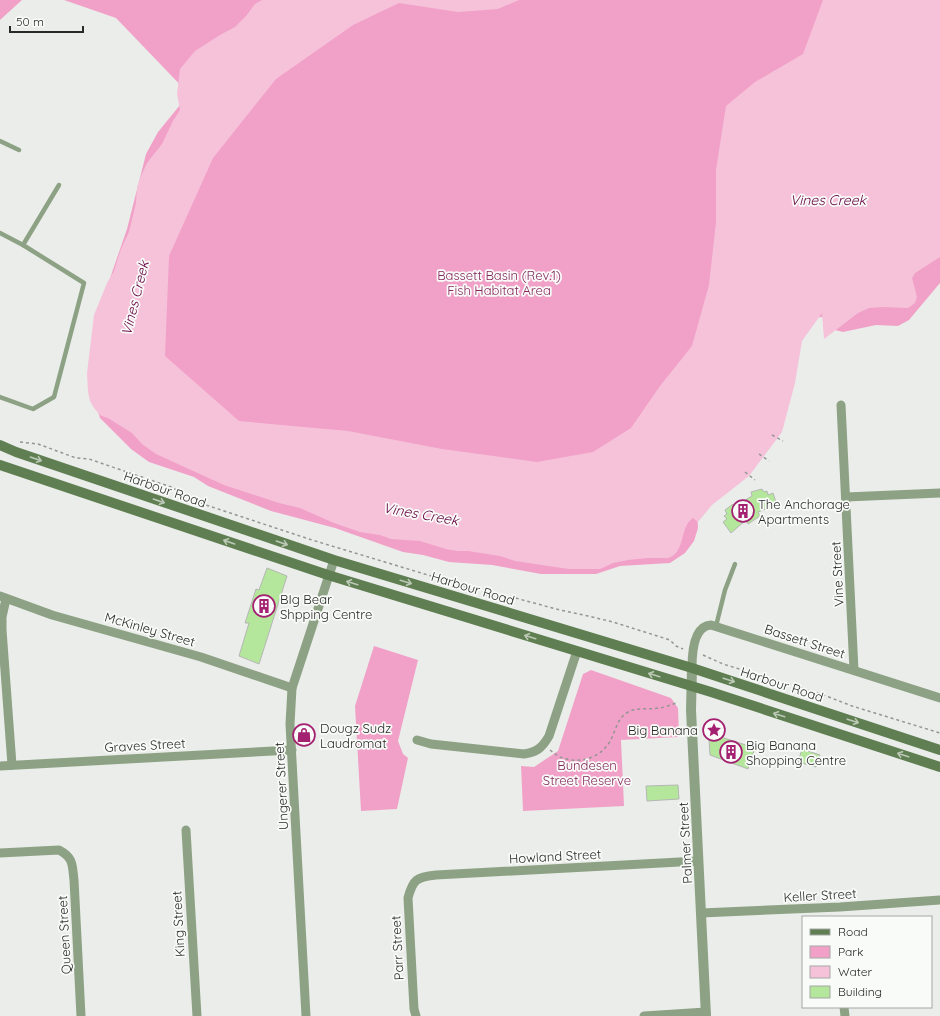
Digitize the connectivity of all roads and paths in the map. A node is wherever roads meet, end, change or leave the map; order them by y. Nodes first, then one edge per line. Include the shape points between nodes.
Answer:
1 (0, 141) edge
2 (19, 150) dead end
3 (59, 185) dead end
4 (0, 233) edge
5 (23, 245) junction
6 (0, 397) edge
7 (841, 405) dead end
8 (772, 435) dead end
9 (783, 441) dead end
10 (20, 442) dead end
11 (0, 445) edge
12 (759, 454) dead end
13 (769, 461) dead end
14 (0, 464) edge
15 (745, 472) dead end
16 (755, 480) dead end
17 (940, 493) edge
18 (846, 497) junction
19 (334, 560) junction
20 (734, 564) dead end
21 (328, 575) junction
22 (477, 592) dead end
23 (483, 595) dead end
24 (3, 597) edge
25 (716, 626) junction
26 (1, 640) edge
27 (683, 649) dead end
28 (577, 651) junction
29 (701, 654) dead end
30 (692, 668) junction
31 (854, 670) junction
32 (692, 687) junction
33 (292, 688) junction
34 (940, 698) edge
35 (676, 703) dead end
36 (940, 733) edge
37 (417, 740) dead end
38 (544, 745) junction
39 (292, 750) junction
40 (940, 750) edge
41 (12, 765) junction
42 (0, 766) edge
43 (940, 767) edge
44 (186, 830) dead end
45 (0, 853) edge
46 (698, 861) junction
47 (415, 880) joint
48 (940, 900) edge
49 (840, 907) junction
50 (701, 913) junction
51 (840, 916) edge
52 (706, 1014) edge
53 (81, 1016) edge
54 (196, 1016) edge
55 (306, 1016) edge
56 (416, 1016) edge
57 (644, 1016) edge

1 - 2 lane
3 - 5 lane
4 - 5 lane
5 - 6 lane via 84,283 54,397 33,409
7 - 18 street, Vine Street
8 - 9 path
10 - 22 path via 38,444 76,458 88,459 171,487 203,504
11 -> 19 main road, Harbour Road
12 - 13 path
21 -> 14 main road
15 - 16 path
17 - 18 street
18 - 31 street, Vine Street
19 - 21 street, Ungerer Street
19 -> 30 main road, Harbour Road
20 - 25 lane
28 -> 21 main road
21 - 33 street, Ungerer Street
23 - 27 path via 508,596 612,622 670,640
24 - 26 street
24 - 33 street, McKinley Street via 52,615 201,657
25 - 30 street via 706,625 699,632 692,652
25 - 31 street, Bassett Street
26 - 41 street
32 -> 28 main road
28 - 38 street
29 - 36 path via 723,664
30 - 32 street, Palmer Street
30 -> 40 main road, Harbour Road
31 - 34 street, Bassett Street
43 -> 32 main road
32 - 46 street, Palmer Street
33 - 39 street, Ungerer Street
35 - 38 path via 627,712 618,721 605,749 590,758 563,758
37 - 38 street via 431,744 524,754
39 - 41 street, Graves Street
39 - 55 street, Ungerer Street
41 - 42 street, Graves Street
44 - 54 street, King Street
45 - 53 street, Queen Street via 59,850 67,854 71,861
46 - 47 street, Howland Street via 436,875
46 - 50 street, Palmer Street
47 - 56 street, Parr Street via 408,898
48 - 49 street, Keller Street
49 - 50 street, Keller Street
49 - 51 street
50 - 52 street, Palmer Street
52 - 57 street

